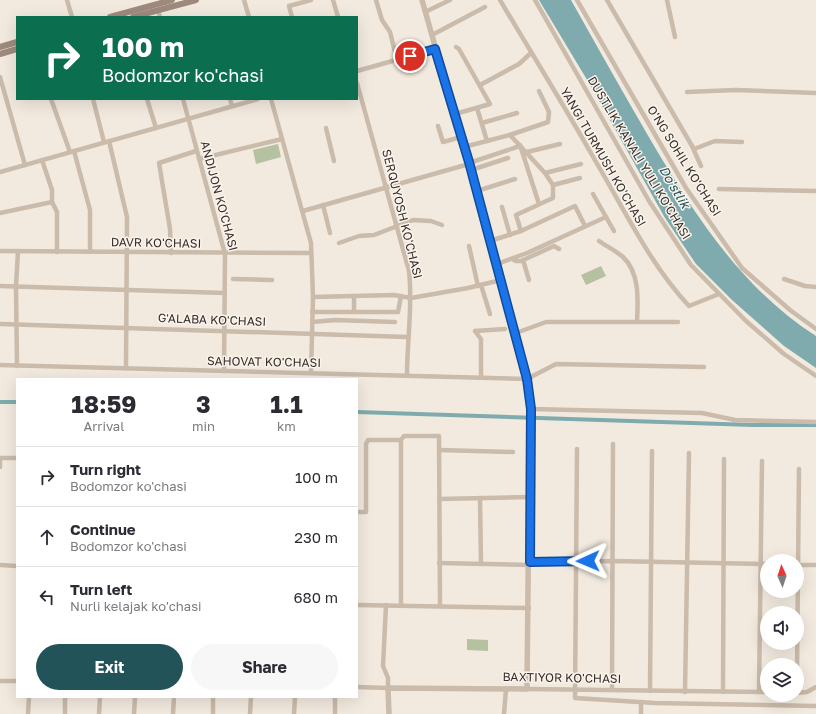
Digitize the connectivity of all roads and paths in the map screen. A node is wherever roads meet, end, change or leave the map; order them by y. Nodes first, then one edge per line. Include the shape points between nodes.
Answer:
1 (67, 0) edge
2 (172, 0) edge
3 (196, 0) edge
4 (244, 0) edge
5 (311, 0) edge
6 (333, 0) edge
7 (376, 0) edge
8 (422, 0) edge
9 (450, 0) edge
10 (500, 0) edge
11 (535, 0) edge
12 (577, 0) edge
13 (607, 0) edge
14 (668, 0) edge
15 (156, 5) edge
16 (485, 8) dead end
17 (426, 12) junction
18 (72, 16) edge
19 (114, 16) edge
20 (136, 16) edge
21 (160, 16) edge
22 (249, 16) edge
23 (292, 16) edge
24 (338, 16) edge
25 (432, 35) junction
26 (675, 37) dead end
27 (16, 42) edge
28 (0, 47) edge
29 (456, 48) dead end
30 (16, 49) edge
31 (435, 49) junction
32 (530, 53) junction
33 (0, 54) edge
34 (397, 60) junction
35 (358, 71) edge
36 (0, 78) edge
37 (480, 85) junction
38 (358, 88) edge
39 (539, 91) dead end
40 (686, 92) dead end
41 (816, 93) edge
42 (51, 100) edge
43 (93, 100) edge
44 (147, 100) edge
45 (183, 100) edge
46 (230, 100) edge
47 (254, 100) edge
48 (271, 100) edge
49 (232, 106) junction
50 (477, 108) junction
51 (517, 113) dead end
52 (455, 114) junction
53 (189, 119) junction
54 (482, 123) junction
55 (438, 126) dead end
56 (156, 128) junction
57 (326, 128) dead end
58 (510, 135) junction
59 (461, 137) junction
60 (282, 140) junction
61 (487, 141) junction
62 (107, 142) junction
63 (742, 142) dead end
64 (560, 144) dead end
65 (520, 145) junction
66 (464, 147) junction
67 (694, 149) junction
68 (72, 151) junction
69 (196, 151) junction
70 (527, 152) junction
71 (508, 158) dead end
72 (198, 159) junction
73 (42, 160) junction
74 (334, 161) dead end
75 (581, 164) dead end
76 (24, 165) junction
77 (470, 165) junction
78 (702, 166) dead end
79 (0, 172) edge
80 (546, 174) junction
81 (580, 178) dead end
82 (516, 179) dead end
83 (553, 184) junction
84 (386, 187) junction
85 (719, 189) dead end
86 (477, 191) junction
87 (816, 191) edge
88 (593, 194) dead end
89 (52, 202) junction
90 (539, 204) junction
91 (323, 205) junction
92 (502, 207) dead end
93 (303, 211) junction
94 (0, 213) edge
95 (606, 217) junction
96 (396, 225) junction
97 (442, 225) dead end
98 (585, 226) junction
99 (521, 231) junction
100 (614, 231) dead end
101 (330, 233) dead end
102 (510, 235) junction
103 (490, 241) junction
104 (599, 241) dead end
105 (339, 243) dead end
106 (469, 246) dead end
107 (559, 248) dead end
108 (0, 251) edge
109 (18, 251) junction
110 (58, 252) junction
111 (90, 252) junction
112 (128, 252) junction
113 (171, 253) junction
114 (311, 253) junction
115 (225, 254) junction
116 (512, 259) junction
117 (523, 260) junction
118 (497, 264) junction
119 (784, 278) dead end
120 (233, 279) dead end
121 (272, 280) dead end
122 (501, 280) junction
123 (529, 280) dead end
124 (480, 285) junction
125 (0, 286) edge
126 (16, 286) junction
127 (816, 287) edge
128 (127, 290) junction
129 (225, 293) junction
130 (719, 294) junction
131 (354, 296) junction
132 (401, 296) junction
133 (312, 297) junction
134 (411, 298) junction
135 (354, 311) junction
136 (312, 312) junction
137 (490, 314) dead end
138 (312, 322) junction
139 (395, 322) dead end
140 (637, 322) junction
141 (678, 322) dead end
142 (0, 324) edge
143 (17, 324) junction
144 (127, 326) junction
145 (505, 329) dead end
146 (816, 329) edge
147 (224, 330) junction
148 (516, 333) junction
149 (311, 334) junction
150 (407, 337) junction
151 (0, 365) edge
152 (17, 366) junction
153 (704, 367) dead end
154 (126, 368) junction
155 (224, 372) junction
156 (311, 373) junction
157 (407, 375) junction
158 (816, 376) edge
159 (481, 377) junction
160 (527, 379) junction
161 (531, 412) junction
162 (816, 422) edge
163 (401, 440) junction
164 (613, 444) dead end
165 (577, 449) dead end
166 (439, 450) junction
167 (652, 451) dead end
168 (513, 452) dead end
169 (689, 453) dead end
170 (0, 458) edge
171 (16, 458) edge
172 (724, 459) dead end
173 (762, 461) dead end
174 (0, 467) edge
175 (799, 469) dead end
176 (530, 497) junction
177 (480, 498) junction
178 (439, 499) junction
179 (358, 512) edge
180 (761, 554) edge
181 (798, 554) edge
182 (575, 561) junction
183 (613, 561) junction
184 (650, 561) junction
185 (439, 563) junction
186 (688, 563) junction
187 (481, 564) junction
188 (530, 564) junction
189 (724, 564) junction
190 (760, 564) edge
191 (0, 565) edge
192 (804, 565) edge
193 (816, 565) edge
194 (16, 566) edge
195 (760, 598) edge
196 (798, 598) edge
197 (401, 604) junction
198 (358, 605) edge
199 (386, 605) junction
200 (440, 606) junction
201 (529, 608) junction
202 (797, 658) edge
203 (0, 681) edge
204 (16, 681) edge
205 (358, 687) edge
206 (816, 687) edge
207 (388, 688) junction
208 (575, 688) junction
209 (506, 689) junction
210 (527, 689) junction
211 (612, 690) junction
212 (650, 691) junction
213 (685, 692) junction
214 (723, 692) junction
215 (759, 692) joint
216 (804, 692) edge
217 (29, 698) edge
218 (65, 698) edge
219 (100, 698) edge
220 (135, 698) edge
221 (174, 698) edge
222 (213, 698) edge
223 (251, 698) edge
224 (295, 698) edge
225 (335, 698) edge
226 (641, 702) junction
227 (816, 706) edge
228 (28, 714) edge
229 (64, 714) edge
230 (99, 714) edge
231 (134, 714) edge
232 (173, 714) edge
233 (213, 714) edge
234 (250, 714) edge
235 (294, 714) edge
236 (335, 714) edge
237 (389, 714) edge
238 (504, 714) edge
239 (641, 714) edge

1 - 18 street
2 - 15 main road
3 - 15 main road
4 - 22 street
5 - 23 street via 289,6
6 - 24 street
7 - 34 street via 382,20 390,32
8 - 17 street
9 - 17 street
10 - 32 street, YANGI TURMUSH KO'CHASI
11 - 130 street, DUSTLIK KANALI YULI KO'CHASI via 649,201 691,265
12 - 146 street, O'NG SOHIL KO'CHASI via 686,188 742,268
13 - 67 street
14 - 26 street
15 - 19 main road
15 - 20 main road
15 - 21 street
16 - 25 street
17 - 25 street
25 - 31 street
27 - 28 main road
29 - 37 street
30 - 33 main road
31 - 34 street
31 - 52 street
32 - 37 street via 519,64
32 - 130 street, YANGI TURMUSH KO'CHASI via 640,240 679,295 689,306
34 - 35 street
36 - 76 street
37 - 50 street via 490,104
38 - 84 street, SERQUYOSH KO'CHASI
39 - 58 street via 549,112 548,122
40 - 41 street via 735,90
42 - 68 street
43 - 62 street
44 - 56 street
45 - 53 street, ANDIJON KO'CHASI
46 - 49 street
47 - 49 street
48 - 60 street
49 - 53 street
50 - 52 street
50 - 54 street
51 - 54 street
52 - 59 street
53 - 56 street
53 - 69 street, ANDIJON KO'CHASI
54 - 61 street
55 - 59 street via 443,142
56 - 62 street
57 - 74 street
58 - 61 street
58 - 65 street
59 - 66 street
60 - 72 street
60 - 93 street
61 - 66 street
62 - 68 street
62 - 112 street via 127,217
63 - 67 street via 715,142
64 - 70 street
65 - 70 street
65 - 77 street
65 - 90 street
66 - 77 street
67 - 78 street
68 - 73 street
68 - 111 street via 90,210
69 - 72 street, ANDIJON KO'CHASI
69 - 113 street via 159,163 170,230
70 - 80 street
71 - 77 street
72 - 115 street, ANDIJON KO'CHASI
73 - 76 street
73 - 89 street via 52,190
75 - 80 street
76 - 79 street
77 - 84 street
77 - 86 street
80 - 83 street
81 - 83 street
82 - 86 street
83 - 90 street via 553,198
84 - 91 street
84 - 96 street, SERQUYOSH KO'CHASI
85 - 87 street
86 - 103 street
88 - 95 street
89 - 94 street
89 - 110 street via 57,212
90 - 99 street via 516,215
91 - 93 street
91 - 101 street
92 - 102 street
93 - 114 street
95 - 98 street
95 - 100 street
96 - 97 street via 413,220 431,221
96 - 105 street
96 - 134 street, SERQUYOSH KO'CHASI via 409,271
98 - 99 street via 575,206
98 - 116 street
99 - 102 street
102 - 103 street
103 - 118 street
104 - 140 street via 623,257 631,268 638,292
106 - 124 street
107 - 117 street via 554,246
108 - 109 street, DAVR KO'CHASI
109 - 110 street, DAVR KO'CHASI
109 - 126 street
110 - 111 street, DAVR KO'CHASI
111 - 112 street, DAVR KO'CHASI
112 - 113 street, DAVR KO'CHASI
112 - 128 street
113 - 115 street, DAVR KO'CHASI
114 - 115 street, DAVR KO'CHASI
114 - 133 street
115 - 129 street, ANDIJON KO'CHASI
116 - 117 street
116 - 118 street
117 - 123 street
118 - 122 street
119 - 127 street via 805,286
120 - 121 street
122 - 124 street
122 - 148 street
124 - 134 street
124 - 137 street
125 - 126 street
126 - 128 street
126 - 143 street
128 - 129 street
128 - 144 street
129 - 147 street, ANDIJON KO'CHASI
130 - 158 street, DUSTLIK KANALI YULI KO'CHASI via 784,354
131 - 132 street
131 - 133 street
131 - 135 street
132 - 134 street
132 - 135 street via 398,312
133 - 136 street
134 - 150 street, SERQUYOSH KO'CHASI
135 - 136 street
136 - 138 street
138 - 139 street
138 - 149 street
140 - 141 street
140 - 148 street via 546,322
142 - 143 street, G'ALABA KO'CHASI
143 - 144 street, G'ALABA KO'CHASI
143 - 152 street
144 - 147 street, G'ALABA KO'CHASI
144 - 154 street
145 - 159 street via 475,331 481,339
147 - 149 street, G'ALABA KO'CHASI
147 - 155 street, ANDIJON KO'CHASI
148 - 160 street
149 - 150 street, G'ALABA KO'CHASI
149 - 156 street
150 - 157 street, SERQUYOSH KO'CHASI
151 - 152 street, SAHOVAT KO'CHASI
152 - 154 street, SAHOVAT KO'CHASI
153 - 160 street via 556,364
154 - 155 street, SAHOVAT KO'CHASI
155 - 156 street, SAHOVAT KO'CHASI
156 - 157 street, SAHOVAT KO'CHASI
157 - 159 street, SAHOVAT KO'CHASI
159 - 160 street, SAHOVAT KO'CHASI
160 - 161 street
161 - 162 street via 702,413 735,420
161 - 176 street
163 - 166 street via 404,436 439,436
163 - 179 street via 368,440 366,512
163 - 197 street
164 - 183 street
165 - 182 street
166 - 168 street
166 - 178 street
167 - 184 street
169 - 186 street
170 - 171 street
170 - 174 street
172 - 189 street
173 - 180 street
175 - 181 street
176 - 177 street
176 - 188 street
177 - 178 street
177 - 187 street
178 - 185 street
182 - 183 street
182 - 188 street
182 - 208 street
183 - 184 street
183 - 211 street
184 - 186 street
184 - 212 street
185 - 187 street
185 - 200 street
186 - 189 street
186 - 213 street
187 - 188 street
188 - 201 street
189 - 190 street
189 - 214 street
191 - 194 street
192 - 193 street
195 - 215 street
196 - 202 street
197 - 199 street
197 - 200 street
198 - 199 street
199 - 207 street via 383,666 388,678
200 - 201 street
201 - 210 street
203 - 204 street
205 - 207 street, BAXTIYOR KO'CHASI
206 - 216 street
207 - 209 street, BAXTIYOR KO'CHASI
207 - 237 street
208 - 210 street, BAXTIYOR KO'CHASI
208 - 211 street, BAXTIYOR KO'CHASI
208 - 226 street via 575,698
209 - 210 street, BAXTIYOR KO'CHASI
209 - 238 street
211 - 212 street, BAXTIYOR KO'CHASI
212 - 213 street, BAXTIYOR KO'CHASI
213 - 214 street, BAXTIYOR KO'CHASI
214 - 215 street, BAXTIYOR KO'CHASI
217 - 228 street
218 - 229 street
219 - 230 street
220 - 231 street
221 - 232 street
222 - 233 street
223 - 234 street
224 - 235 street
225 - 236 street
226 - 227 street
226 - 239 street

